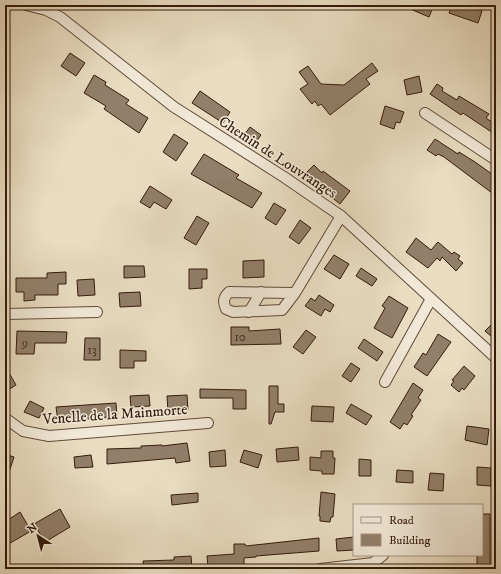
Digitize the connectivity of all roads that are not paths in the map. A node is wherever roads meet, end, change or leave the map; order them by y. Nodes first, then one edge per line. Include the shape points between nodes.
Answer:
1 (26, 5) edge
2 (425, 113) dead end
3 (496, 160) edge
4 (341, 216) junction
5 (261, 292) junction
6 (295, 293) junction
7 (431, 299) junction
8 (97, 312) dead end
9 (249, 312) junction
10 (5, 314) edge
11 (496, 358) edge
12 (385, 382) dead end
13 (5, 418) edge
14 (208, 423) dead end
15 (382, 556) edge
16 (320, 569) edge

1 - 4 street, Chemin de Louvranges via 60,17 174,107 284,176
2 - 3 street
4 - 6 street
4 - 7 street, Chemin de Louvranges
5 - 6 street
5 - 9 street
5 - 9 street via 229,292 224,296 226,309 233,312
6 - 9 street via 282,310
7 - 11 street, Chemin de Louvranges
7 - 12 street
8 - 10 street
13 - 14 street, Venelle de la Mainmorte via 23,431 49,436
15 - 16 street via 373,563

